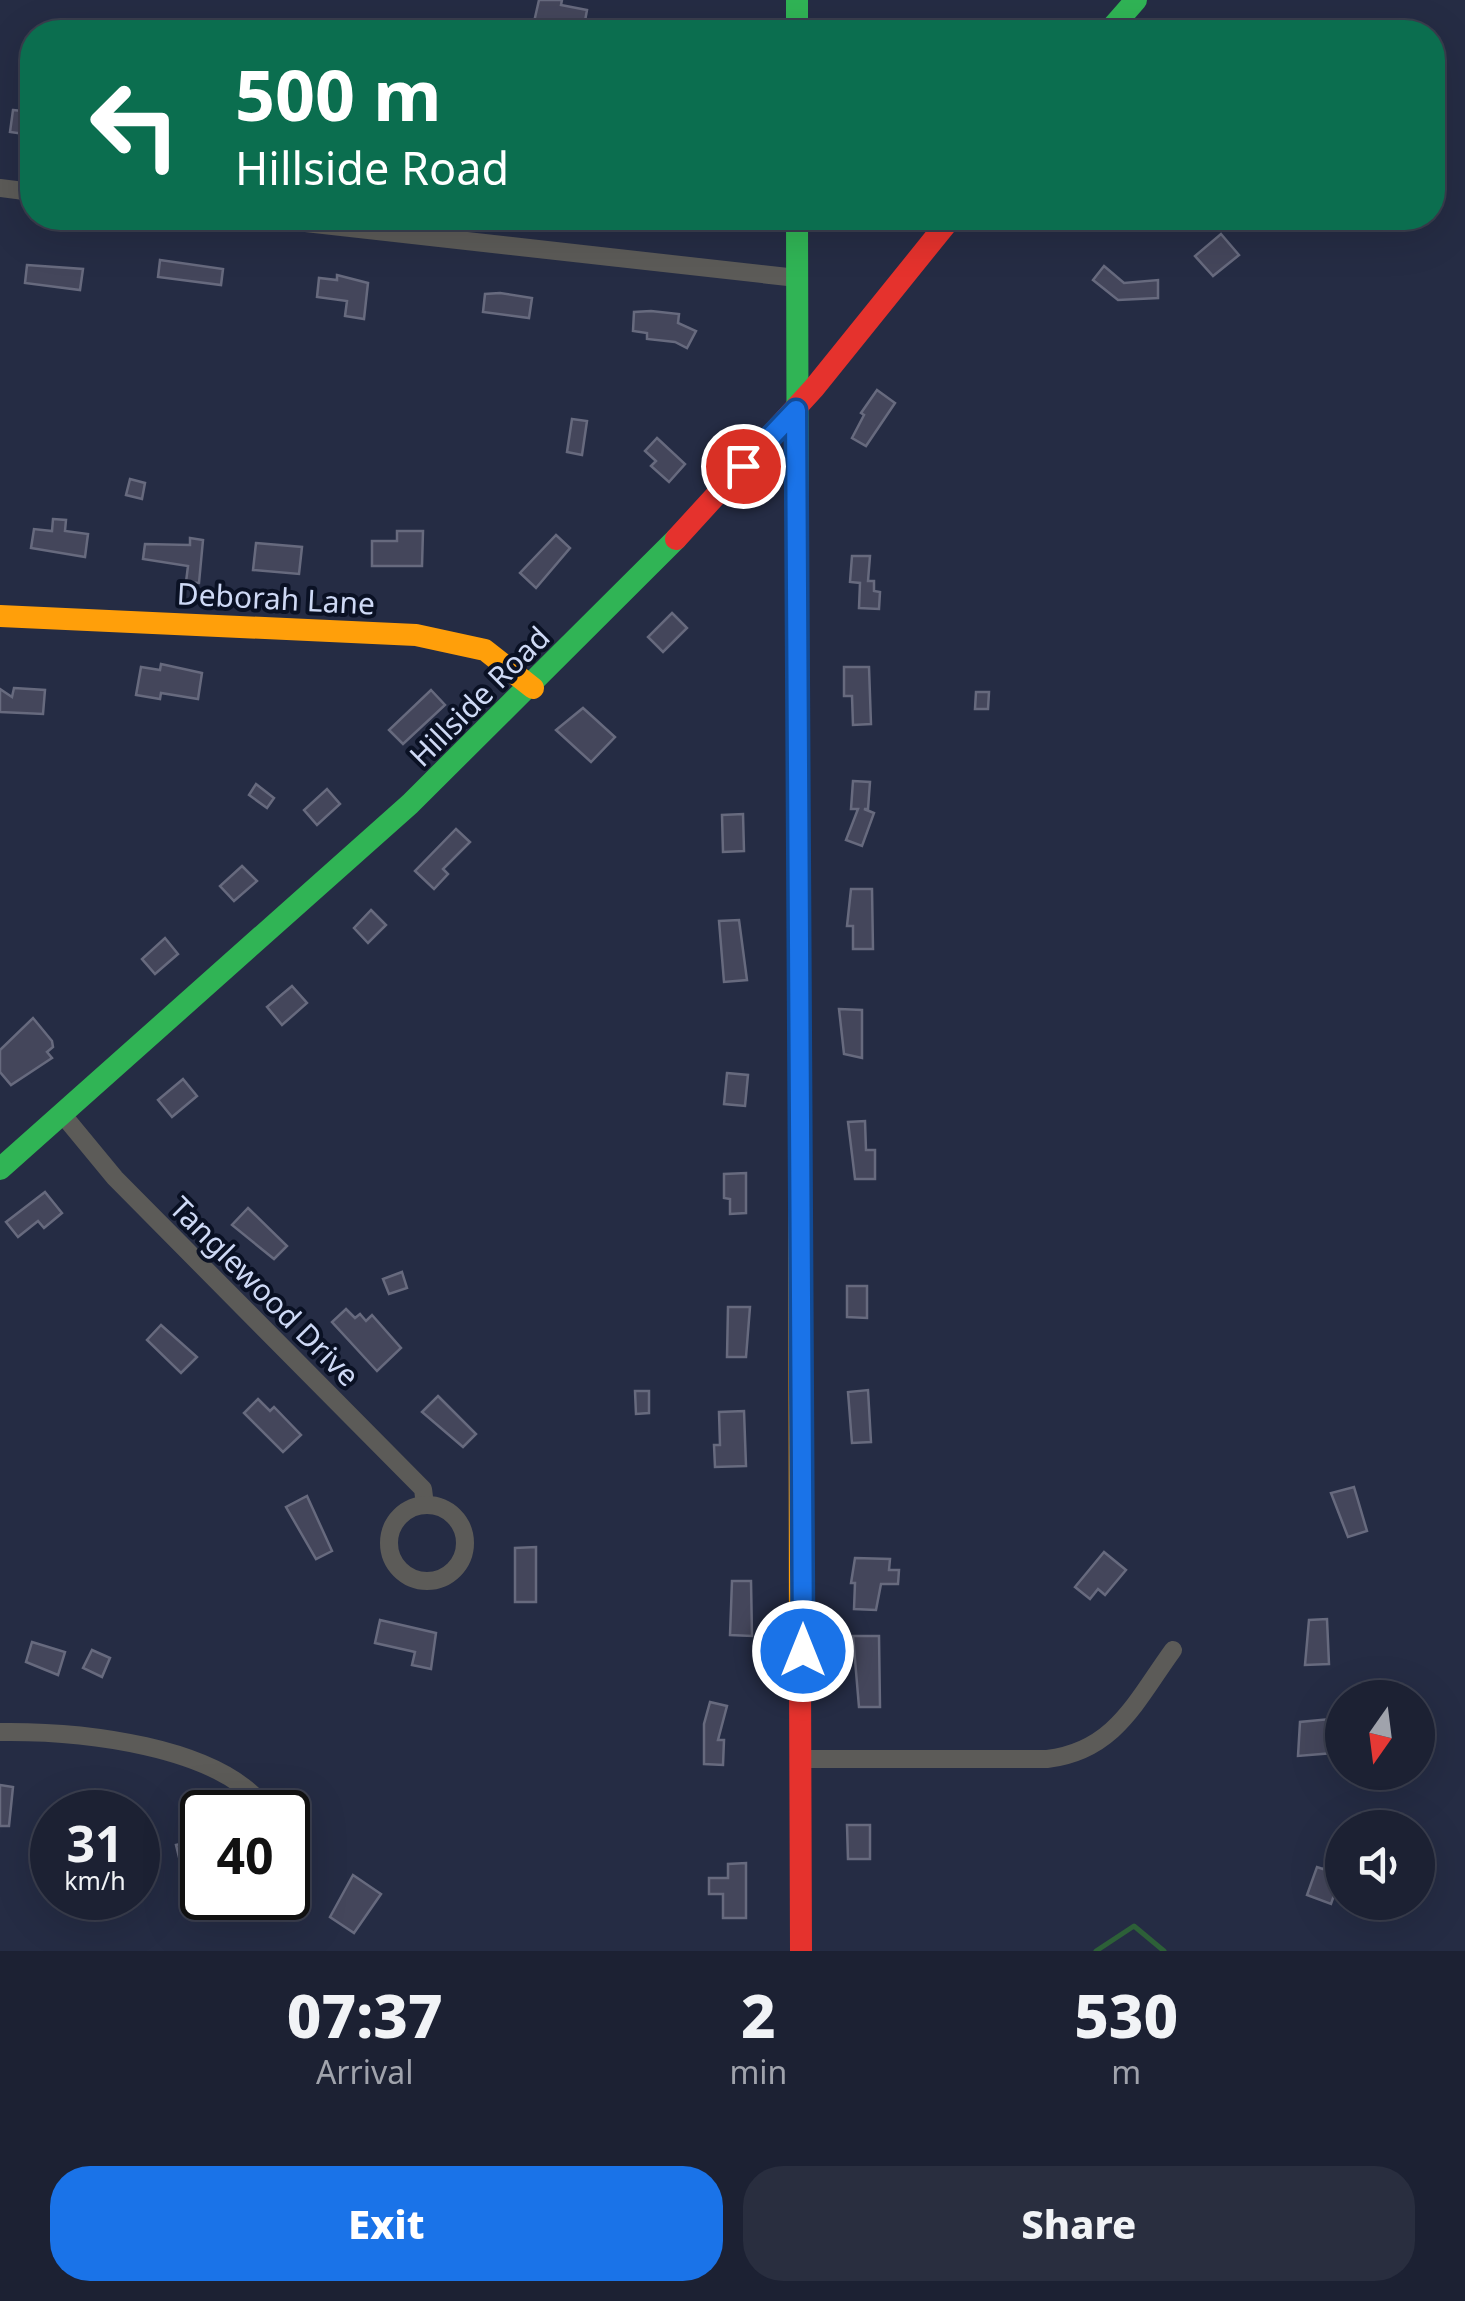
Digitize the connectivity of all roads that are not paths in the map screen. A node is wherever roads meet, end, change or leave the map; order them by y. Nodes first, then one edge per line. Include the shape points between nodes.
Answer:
1 (1136, 0) edge
2 (1118, 20) edge
3 (368, 230) edge
4 (797, 230) edge
5 (941, 230) edge
6 (797, 278) junction
7 (796, 410) junction
8 (0, 616) edge
9 (533, 688) junction
10 (63, 1115) junction
11 (0, 1169) edge
12 (425, 1505) junction
13 (1173, 1650) dead end
14 (0, 1732) edge
15 (804, 1759) junction
16 (248, 1790) edge
17 (801, 1951) edge

1 - 2 street
3 - 6 street
4 - 6 street
5 - 7 street, Hillside Road
6 - 7 street
7 - 9 street, Hillside Road
7 - 15 street
8 - 9 street, Deborah Lane via 416,635 484,650
9 - 10 street, Hillside Road via 326,885
10 - 11 street, Hillside Road
10 - 12 street, Tanglewood Drive via 115,1178 423,1489
12 - 12 street, Tanglewood Drive via 402,1515 389,1550 412,1579 437,1580 458,1567 466,1543 458,1520
13 - 15 street via 1108,1737 1075,1755
14 - 16 street via 94,1738 182,1759
15 - 17 street

